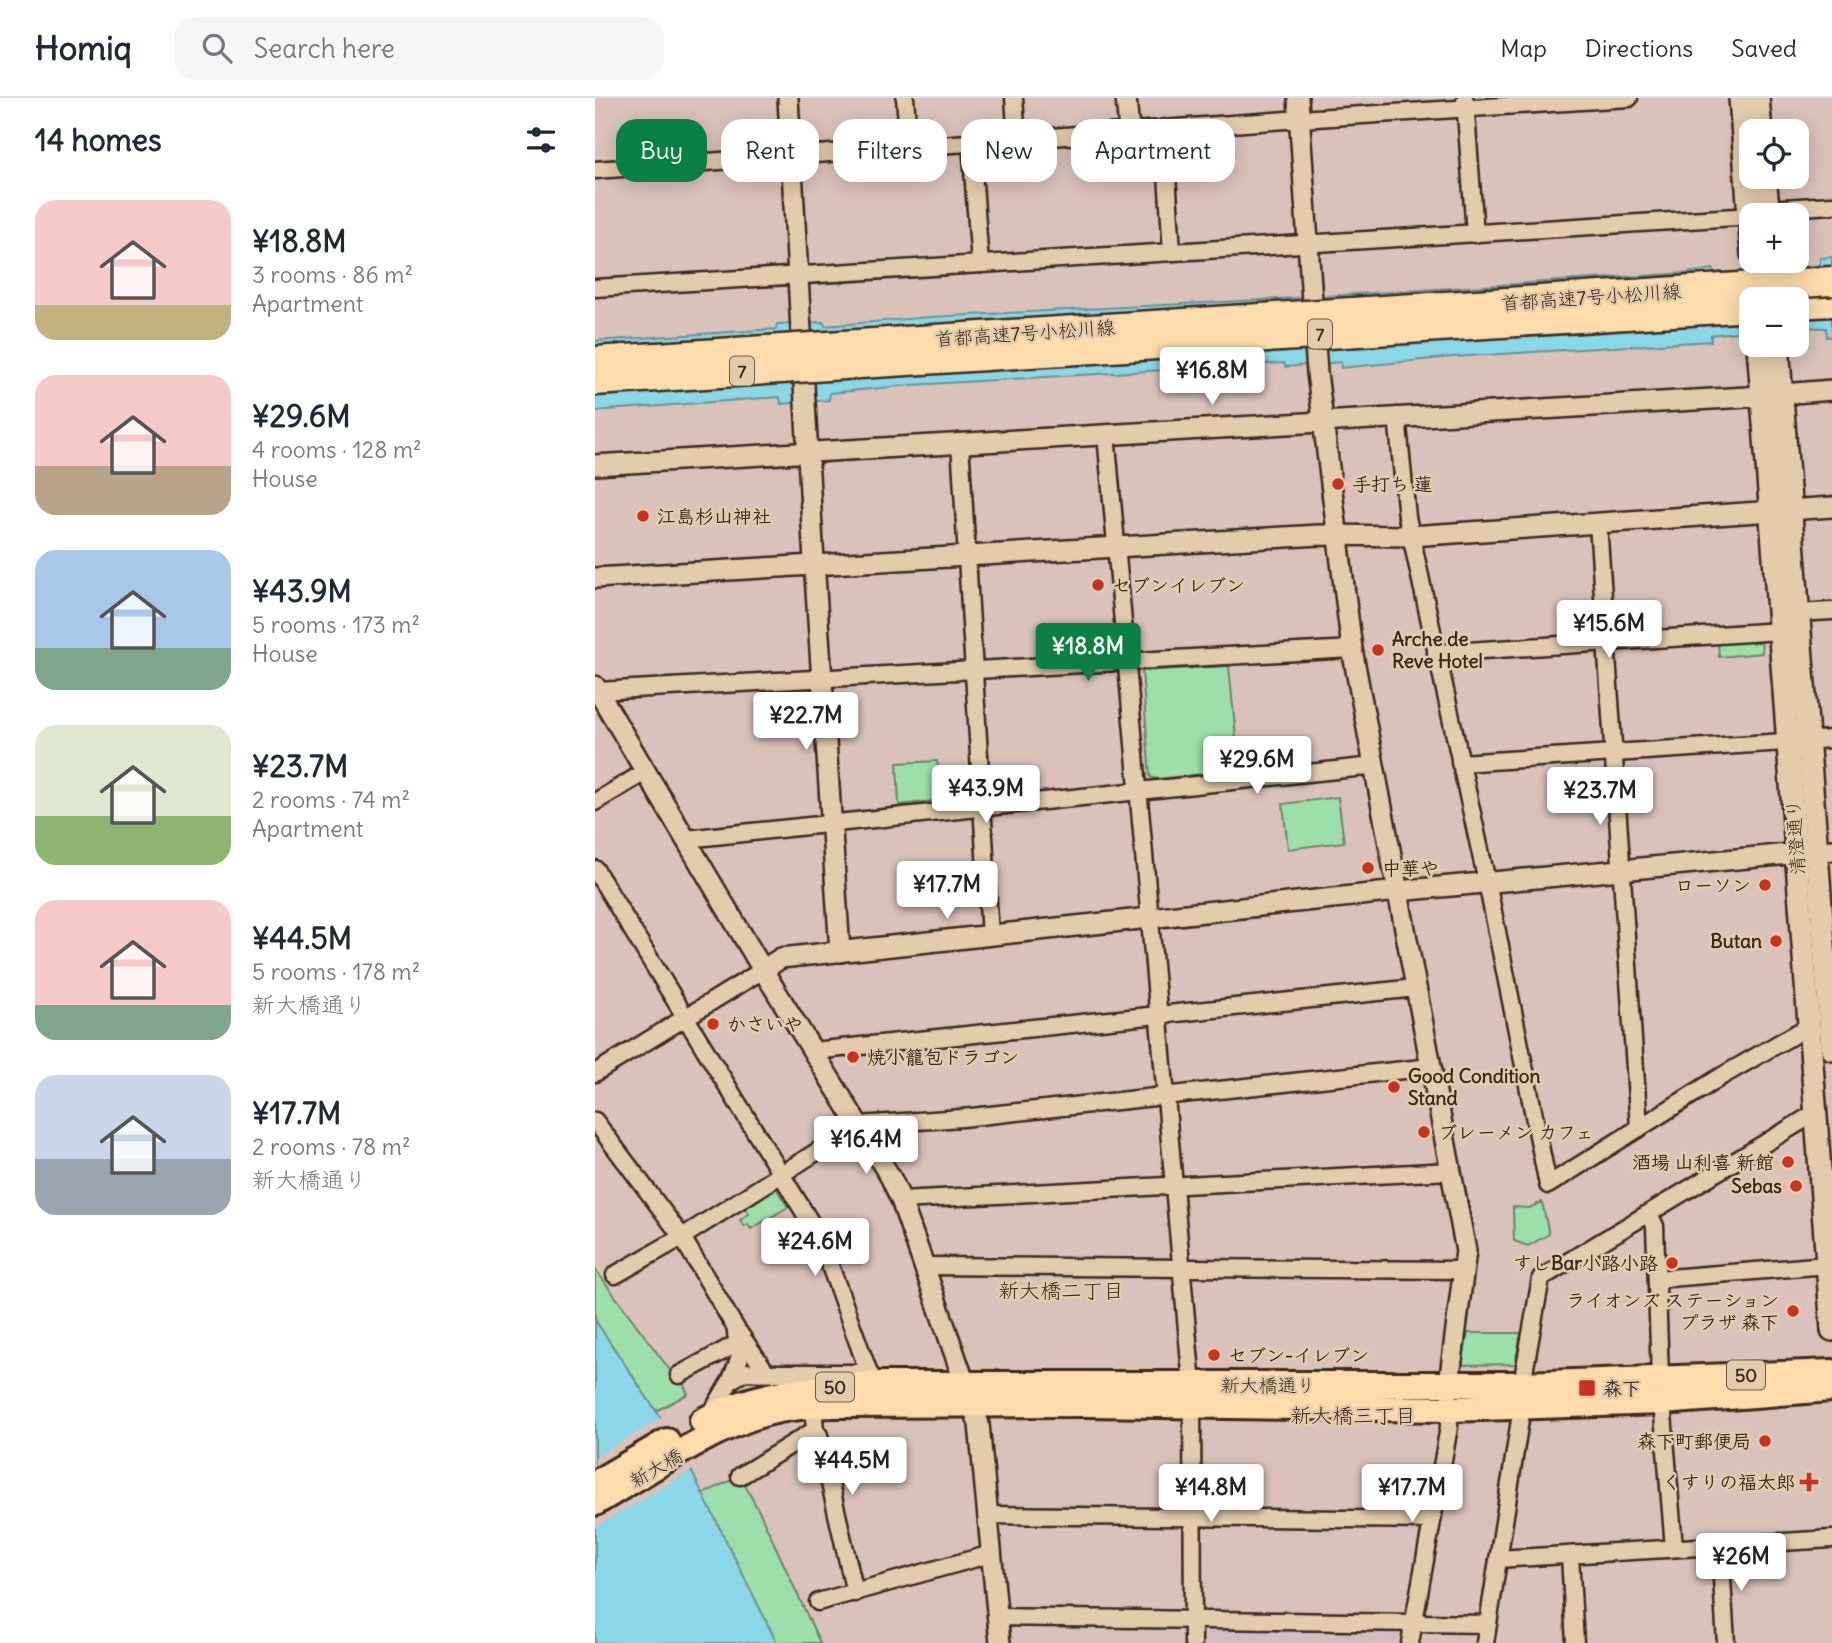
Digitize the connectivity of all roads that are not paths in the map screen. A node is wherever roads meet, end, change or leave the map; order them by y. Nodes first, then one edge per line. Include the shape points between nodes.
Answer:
1 (788, 98) edge
2 (905, 98) edge
3 (1014, 98) edge
4 (1126, 98) edge
5 (1298, 98) edge
6 (1615, 98) edge
7 (1629, 98) edge
8 (1740, 98) edge
9 (1758, 98) edge
10 (1465, 103) edge
11 (789, 119) edge
12 (907, 119) edge
13 (1016, 119) edge
14 (1128, 119) edge
15 (1300, 119) junction
16 (1760, 119) edge
17 (1235, 123) edge
18 (721, 161) edge
19 (595, 170) edge
20 (794, 182) edge
21 (974, 182) edge
22 (1167, 182) edge
23 (1756, 203) edge
24 (1832, 205) edge
25 (1809, 208) edge
26 (1739, 215) edge
27 (1475, 234) junction
28 (1308, 244) junction
29 (1172, 252) junction
30 (979, 264) junction
31 (799, 275) junction
32 (1832, 281) edge
33 (595, 288) edge
34 (1832, 302) edge
35 (1809, 303) edge
36 (1739, 308) edge
37 (1761, 357) edge
38 (1776, 357) edge
39 (595, 361) edge
40 (595, 381) edge
41 (1832, 390) edge
42 (1771, 393) junction
43 (1397, 416) junction
44 (1323, 421) junction
45 (1107, 434) junction
46 (960, 442) junction
47 (808, 452) junction
48 (595, 465) edge
49 (1832, 507) edge
50 (1781, 511) junction
51 (1598, 523) junction
52 (1337, 534) junction
53 (1411, 536) junction
54 (1116, 547) junction
55 (965, 557) junction
56 (814, 566) junction
57 (595, 579) edge
58 (1832, 611) edge
59 (1797, 613) junction
60 (1780, 631) junction
61 (1607, 642) junction
62 (1352, 649) junction
63 (1436, 653) junction
64 (1126, 663) junction
65 (973, 671) junction
66 (823, 679) junction
67 (597, 689) edge
68 (1832, 738) edge
69 (1798, 741) junction
70 (1614, 753) junction
71 (1460, 763) junction
72 (1374, 765) junction
73 (645, 772) junction
74 (1137, 790) junction
75 (595, 803) edge
76 (981, 807) junction
77 (830, 822) junction
78 (686, 839) junction
79 (1815, 851) edge
80 (595, 869) edge
81 (1621, 869) junction
82 (1487, 882) junction
83 (1398, 891) junction
84 (1148, 919) junction
85 (990, 936) junction
86 (840, 953) junction
87 (763, 970) junction
88 (1416, 988) junction
89 (1159, 1016) junction
90 (685, 1018) junction
91 (1824, 1023) edge
92 (1832, 1049) edge
93 (813, 1051) junction
94 (1431, 1067) junction
95 (595, 1073) edge
96 (1165, 1096) junction
97 (1815, 1113) junction
98 (595, 1121) edge
99 (859, 1125) junction
100 (1639, 1128) junction
101 (1451, 1171) junction
102 (781, 1174) junction
103 (1174, 1186) junction
104 (901, 1200) junction
105 (1649, 1214) junction
106 (682, 1237) junction
107 (1827, 1265) junction
108 (924, 1266) junction
109 (1181, 1267) junction
110 (1463, 1270) junction
111 (615, 1275) dead end
112 (1657, 1279) junction
113 (1832, 1330) edge
114 (736, 1335) junction
115 (1832, 1372) edge
116 (767, 1373) junction
117 (679, 1375) dead end
118 (873, 1378) junction
119 (731, 1380) junction
120 (1449, 1384) junction
121 (1832, 1389) edge
122 (1661, 1390) junction
123 (970, 1394) junction
124 (1192, 1395) junction
125 (1522, 1396) junction
126 (1448, 1409) junction
127 (814, 1418) junction
128 (713, 1425) junction
129 (740, 1476) dead end
130 (595, 1483) edge
131 (595, 1503) edge
132 (988, 1515) junction
133 (1192, 1517) junction
134 (1431, 1520) junction
135 (1832, 1539) edge
136 (1720, 1546) junction
137 (1674, 1548) junction
138 (991, 1554) junction
139 (1570, 1556) junction
140 (1498, 1559) junction
141 (855, 1593) junction
142 (818, 1602) dead end
143 (998, 1617) junction
144 (1192, 1620) junction
145 (1414, 1623) junction
146 (1488, 1624) junction
147 (1000, 1643) edge
148 (1192, 1643) edge
149 (1410, 1643) edge
150 (1485, 1643) edge
151 (1575, 1643) edge
152 (1726, 1643) edge

1 - 11 street
2 - 12 street
3 - 13 street
4 - 14 street
5 - 15 street
6 - 7 street
6 - 10 street
8 - 23 main road
9 - 16 main road
10 - 15 street
10 - 27 street
15 - 17 street
15 - 28 street
18 - 19 street
20 - 31 street
21 - 30 street
22 - 29 street
24 - 25 street
26 - 27 street
27 - 28 street
28 - 29 street
28 - 44 street
29 - 30 street
30 - 31 street
31 - 33 street
31 - 47 street, bridge
32 - 39 highway, 首都高速7号小松川線 / 7, bridge
34 - 35 highway
36 - 40 highway, 首都高速7号小松川線 / 7, bridge
37 - 42 main road, 清澄通り
38 - 42 main road, 清澄通り
41 - 42 street
42 - 43 street
42 - 50 main road, 清澄通り
43 - 44 street
43 - 53 street
44 - 45 street
44 - 52 street
45 - 46 street
45 - 54 street
46 - 47 street
46 - 55 street
47 - 48 street
47 - 56 street
49 - 50 street
50 - 51 street
50 - 59 main road, 清澄通り
50 - 60 main road, 清澄通り
51 - 53 street
51 - 61 street
52 - 53 street
52 - 54 street
52 - 62 street
53 - 63 street
54 - 55 street
54 - 64 street
55 - 56 street
55 - 65 street
56 - 57 street
56 - 66 street
58 - 59 street
59 - 69 main road, 清澄通り
60 - 61 street
60 - 69 main road, 清澄通り
61 - 63 street
61 - 70 street
62 - 64 street
62 - 72 street
63 - 71 street
64 - 65 street
64 - 74 street
65 - 66 street
65 - 76 street
66 - 67 street
66 - 77 street
67 - 73 street
68 - 69 street
69 - 70 street
69 - 79 main road, 清澄通り
70 - 71 street
70 - 81 street
71 - 82 street
72 - 74 street
72 - 83 street
73 - 75 street
73 - 78 street
74 - 76 street
74 - 84 street
76 - 77 street
76 - 85 street
77 - 78 street
77 - 86 street
78 - 87 street
79 - 81 street
79 - 91 main road, 清澄通り
80 - 90 street
81 - 82 street
81 - 100 street
82 - 83 street
82 - 100 street via 1548,1185
83 - 84 street
83 - 88 street
84 - 85 street
84 - 89 street
85 - 86 street
86 - 87 street via 781,958
87 - 90 street
87 - 93 street
88 - 89 street
88 - 94 street
89 - 93 street
89 - 96 street
90 - 95 street
90 - 102 street
91 - 92 main road, 清澄通り
91 - 97 main road, 清澄通り
91 - 100 street
93 - 99 street
94 - 96 street
94 - 101 street
96 - 99 street
96 - 103 street
97 - 105 street
97 - 107 main road, 清澄通り
98 - 106 street
99 - 102 street
99 - 104 street
101 - 103 street
101 - 110 street via 1466,1251
102 - 106 street
102 - 118 street via 820,1238
103 - 104 street
103 - 109 street
104 - 108 street
105 - 112 street via 1655,1226
105 - 125 street via 1541,1278
106 - 111 street
106 - 114 street
107 - 112 street
107 - 113 main road, 清澄通り
108 - 109 street
108 - 123 street
109 - 110 street
109 - 124 street
110 - 120 street
112 - 122 street
114 - 116 street
114 - 117 street
114 - 119 street via 740,1357
115 - 122 main road, 新大橋通り / 50
116 - 118 street
116 - 119 street via 745,1372
118 - 123 main road, 新大橋通り / 50
118 - 128 main road, 新大橋通り / 50 via 771,1394 737,1404
119 - 128 street
120 - 124 main road, 新大橋通り / 50
120 - 125 main road, 新大橋通り / 50
120 - 126 street
121 - 122 main road, 新大橋通り / 50
122 - 125 main road, 新大橋通り / 50
122 - 137 street
123 - 124 main road, 新大橋通り / 50
123 - 127 main road, 新大橋通り / 50
123 - 132 street via 979,1424
124 - 126 main road, 新大橋通り / 50
124 - 133 street
125 - 126 main road, 新大橋通り / 50
125 - 140 street
126 - 134 street via 1449,1427
127 - 128 main road, 新大橋通り / 50 via 764,1413
127 - 129 street
127 - 141 street
128 - 130 main road, 新大橋 / 50
128 - 131 main road, 新大橋 / 50
132 - 133 street
132 - 138 street
133 - 134 street
133 - 144 street
134 - 145 street
135 - 136 street
136 - 137 street
136 - 152 street
137 - 139 street
138 - 141 street
138 - 143 street
139 - 140 street
139 - 151 street
140 - 146 street
141 - 142 street
143 - 144 street
143 - 147 street
144 - 145 street
144 - 148 street
145 - 146 street
145 - 149 street
146 - 150 street

